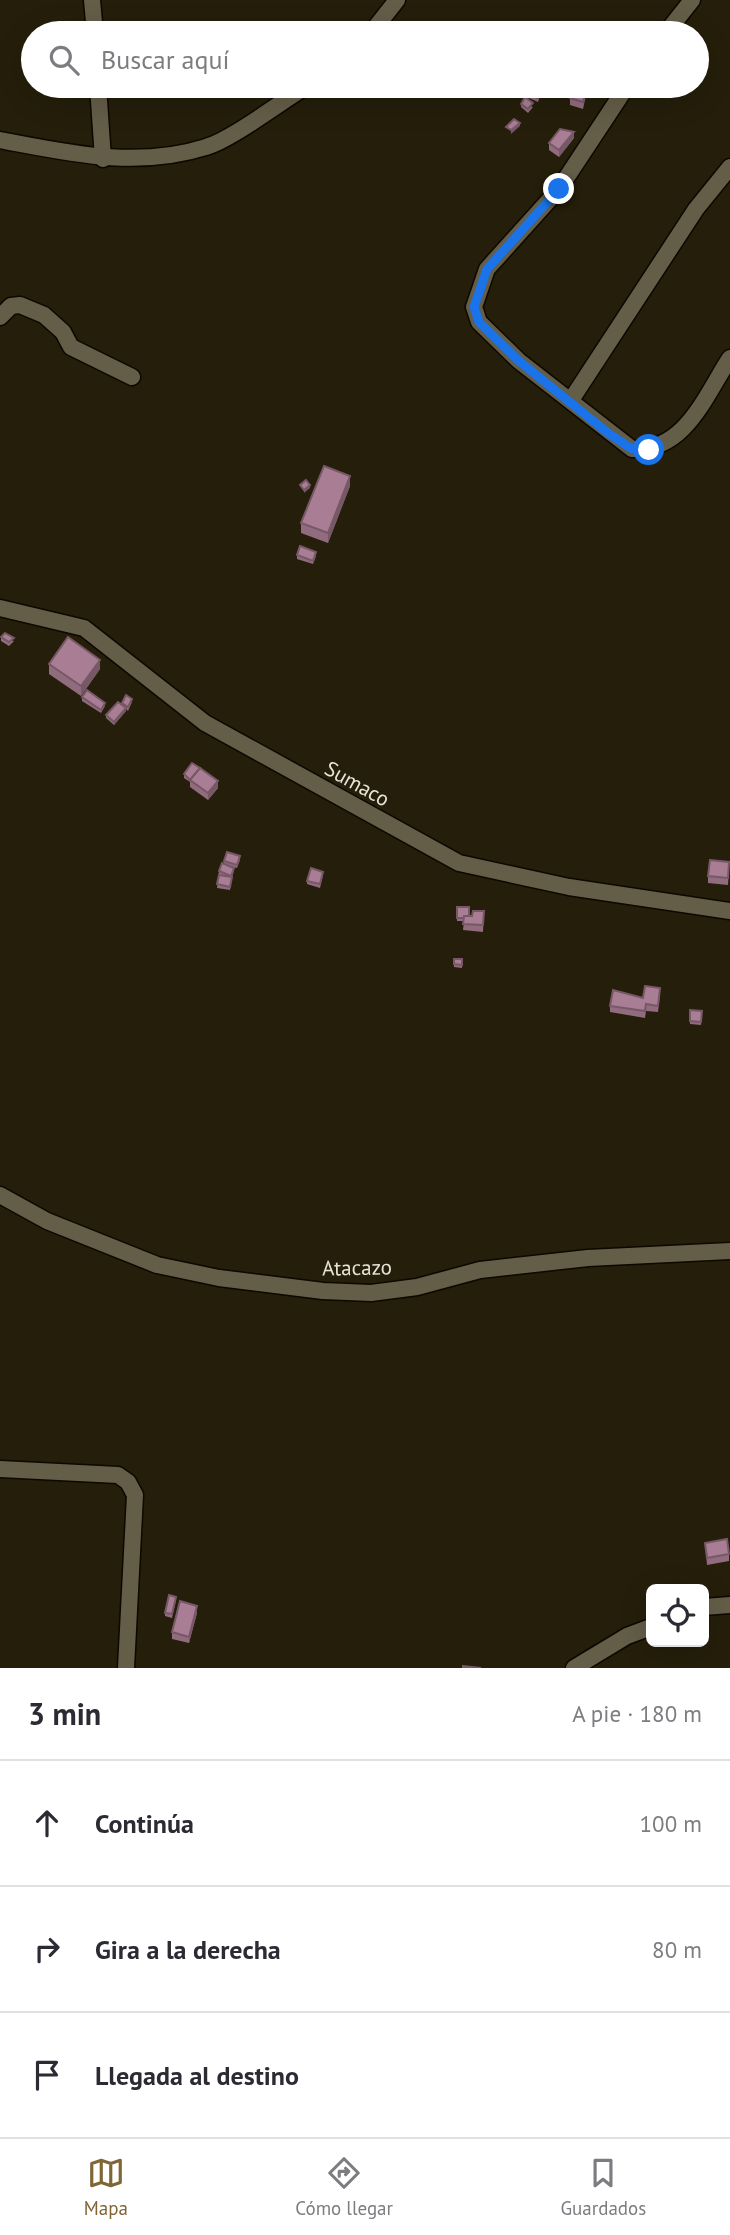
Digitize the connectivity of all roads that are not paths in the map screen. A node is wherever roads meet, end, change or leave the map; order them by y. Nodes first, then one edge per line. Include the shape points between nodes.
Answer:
1 (92, 0) edge
2 (397, 0) edge
3 (692, 0) edge
4 (94, 21) edge
5 (380, 21) edge
6 (675, 21) edge
7 (99, 98) edge
8 (288, 98) edge
9 (619, 98) edge
10 (0, 140) edge
11 (103, 159) junction
12 (730, 167) edge
13 (0, 317) edge
14 (730, 358) edge
15 (132, 377) dead end
16 (571, 400) junction
17 (0, 608) edge
18 (730, 911) edge
19 (0, 1195) edge
20 (730, 1251) edge
21 (0, 1469) edge
22 (730, 1605) edge
23 (709, 1607) edge
24 (646, 1629) edge
25 (126, 1668) edge
26 (574, 1668) edge

1 - 4 street
2 - 5 street
3 - 6 street
7 - 11 street
8 - 11 street via 209,147 156,158
9 - 16 street via 559,189 487,269 474,307 479,322 495,338
10 - 11 street
12 - 16 street via 696,209
13 - 15 street via 11,306 27,307 58,325 71,347
14 - 16 street via 684,430 649,450 632,449
17 - 18 street, Sumaco via 84,628 205,723 459,863 569,887
19 - 20 street, Atacazo via 47,1221 157,1265 323,1292 371,1293 417,1287 480,1270 588,1258
21 - 25 street via 118,1475 128,1482 135,1495
22 - 23 street
24 - 26 street

